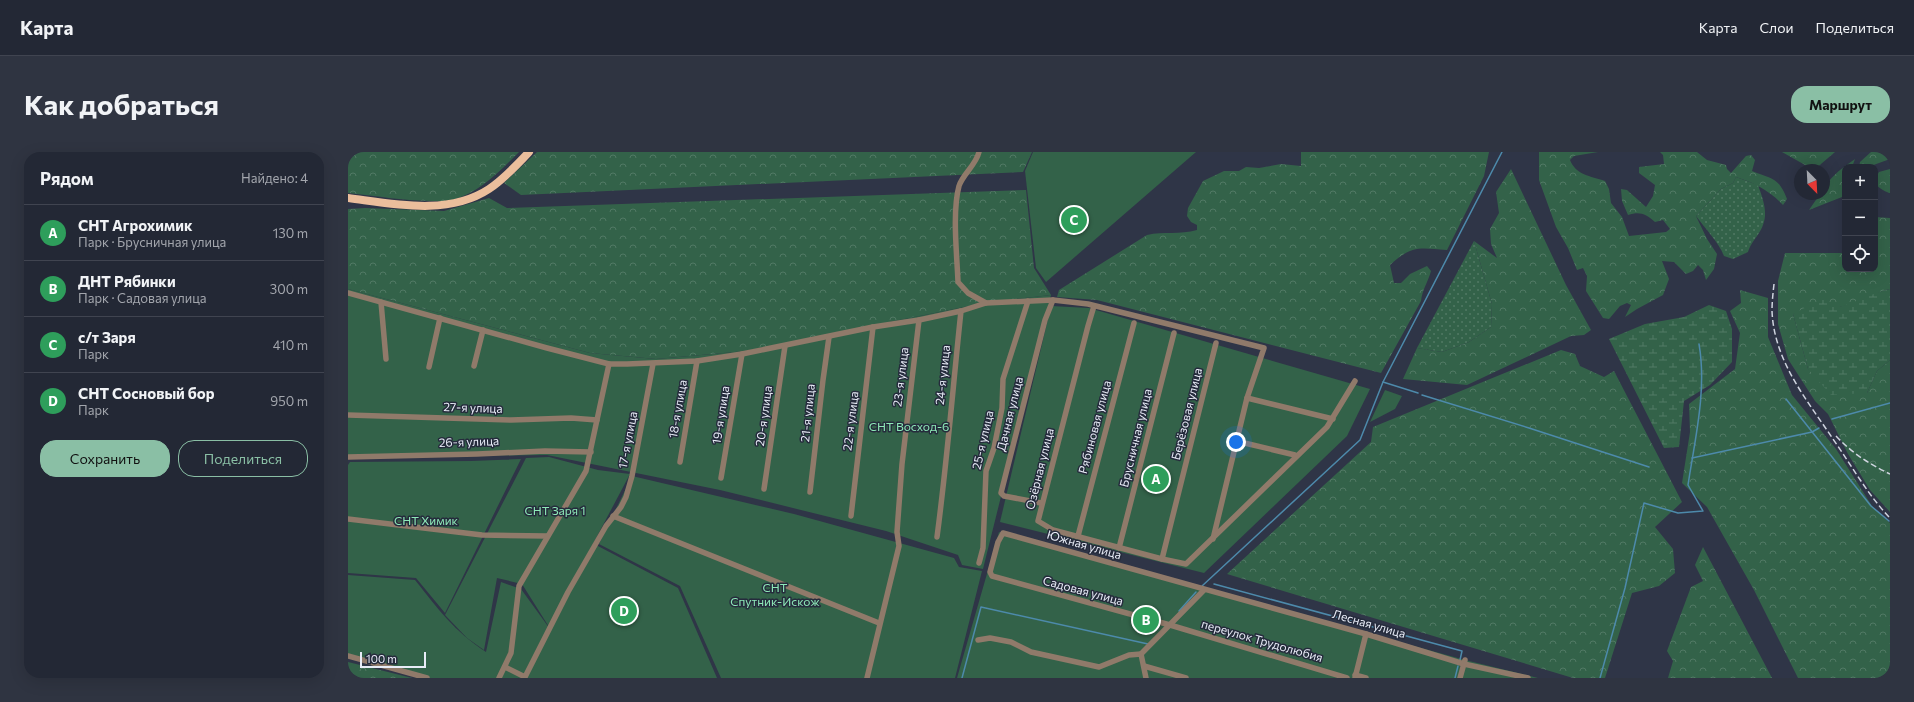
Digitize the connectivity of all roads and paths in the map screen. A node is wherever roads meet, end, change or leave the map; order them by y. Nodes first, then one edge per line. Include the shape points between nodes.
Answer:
1 (530, 152) edge
2 (979, 152) edge
3 (348, 198) edge
4 (348, 293) edge
5 (1053, 300) junction
6 (1028, 301) junction
7 (381, 302) junction
8 (986, 303) junction
9 (1094, 306) junction
10 (961, 311) junction
11 (440, 318) junction
12 (919, 320) junction
13 (1134, 323) dead end
14 (873, 327) junction
15 (483, 330) junction
16 (1174, 333) dead end
17 (829, 337) junction
18 (1216, 343) dead end
19 (785, 346) junction
20 (742, 354) junction
21 (386, 359) dead end
22 (697, 361) junction
23 (609, 364) junction
24 (653, 364) junction
25 (474, 366) dead end
26 (429, 367) dead end
27 (1355, 381) dead end
28 (1247, 398) junction
29 (348, 415) edge
30 (1333, 419) junction
31 (597, 420) junction
32 (1236, 441) junction
33 (591, 452) junction
34 (348, 456) edge
35 (1295, 457) junction
36 (680, 462) dead end
37 (721, 478) dead end
38 (764, 489) dead end
39 (810, 492) dead end
40 (1041, 503) junction
41 (613, 516) junction
42 (851, 516) dead end
43 (348, 519) edge
44 (548, 536) junction
45 (1078, 536) junction
46 (937, 537) dead end
47 (1213, 539) junction
48 (1119, 548) junction
49 (1162, 559) junction
50 (979, 563) dead end
51 (992, 576) joint
52 (1204, 590) junction
53 (879, 623) junction
54 (1170, 625) junction
55 (1366, 634) junction
56 (978, 640) dead end
57 (1141, 654) junction
58 (348, 656) edge
59 (1465, 662) junction
60 (1144, 666) junction
61 (504, 667) junction
62 (1515, 676) edge
63 (1355, 677) edge
64 (427, 678) edge
65 (499, 678) edge
66 (525, 678) edge
67 (867, 678) edge
68 (1146, 678) edge
69 (1186, 678) edge
70 (1347, 678) edge
71 (1366, 678) edge
72 (1460, 678) edge
73 (1528, 678) edge

1 - 3 main road via 493,187 457,203 427,206
2 - 8 street via 977,160 960,185 956,243 958,282 968,293
4 - 7 street
5 - 6 street
5 - 9 street
5 - 40 street, Дачная улица via 1044,320 1001,493 1004,496
6 - 8 street
6 - 50 street, 25-я улица via 1003,379 1002,408 994,448 986,471 983,548
7 - 11 street
7 - 21 street
8 - 10 street
9 - 28 street via 1264,348
9 - 40 street, Озёрная улица
10 - 12 street
10 - 46 street, 24-я улица via 947,440 946,473
11 - 15 street
11 - 26 street
12 - 14 street
12 - 53 street, 23-я улица via 902,464 897,532 899,546
13 - 45 street, Рябиновая улица
14 - 17 street
14 - 42 street, 22-я улица
15 - 23 street
15 - 25 street
16 - 48 street, Брусничная улица
17 - 19 street
17 - 39 street, 21-я улица
18 - 49 street, Берёзовая улица
19 - 20 street
19 - 38 street, 20-я улица
20 - 22 street
20 - 37 street, 19-я улица
22 - 24 street
22 - 36 street, 18-я улица
23 - 24 street
23 - 31 street
24 - 41 street, 17-я улица via 632,476 626,497
27 - 30 street
28 - 30 street
28 - 32 street
29 - 31 street, 27-я улица
30 - 35 street
31 - 33 street
32 - 35 street
32 - 47 street
33 - 34 street, 26-я улица
33 - 44 street via 586,471
35 - 47 street
40 - 45 street, Озёрная улица via 1038,521 1042,525
41 - 53 street
41 - 66 street, 17-я улица via 568,592
43 - 44 street via 482,535
44 - 61 street via 519,586 511,653
45 - 48 street, Озёрная улица
47 - 49 street, Озёрная улица via 1186,564
48 - 49 street, Озёрная улица
51 - 52 street, Южная улица via 990,572 1003,533
51 - 54 street, Садовая улица
52 - 54 street
52 - 55 street, Лесная улица
53 - 67 street, 23-я улица
54 - 57 street
54 - 70 street, переулок Трудолюбия
55 - 59 street, Лесная улица
55 - 63 street
56 - 57 street via 990,638 1011,642 1031,652 1099,667 1128,655
57 - 60 street
58 - 64 street
59 - 62 street, Лесная улица
59 - 72 street
60 - 68 street
60 - 69 street
61 - 65 street
61 - 66 street
62 - 73 street, Лесная улица
63 - 71 street

